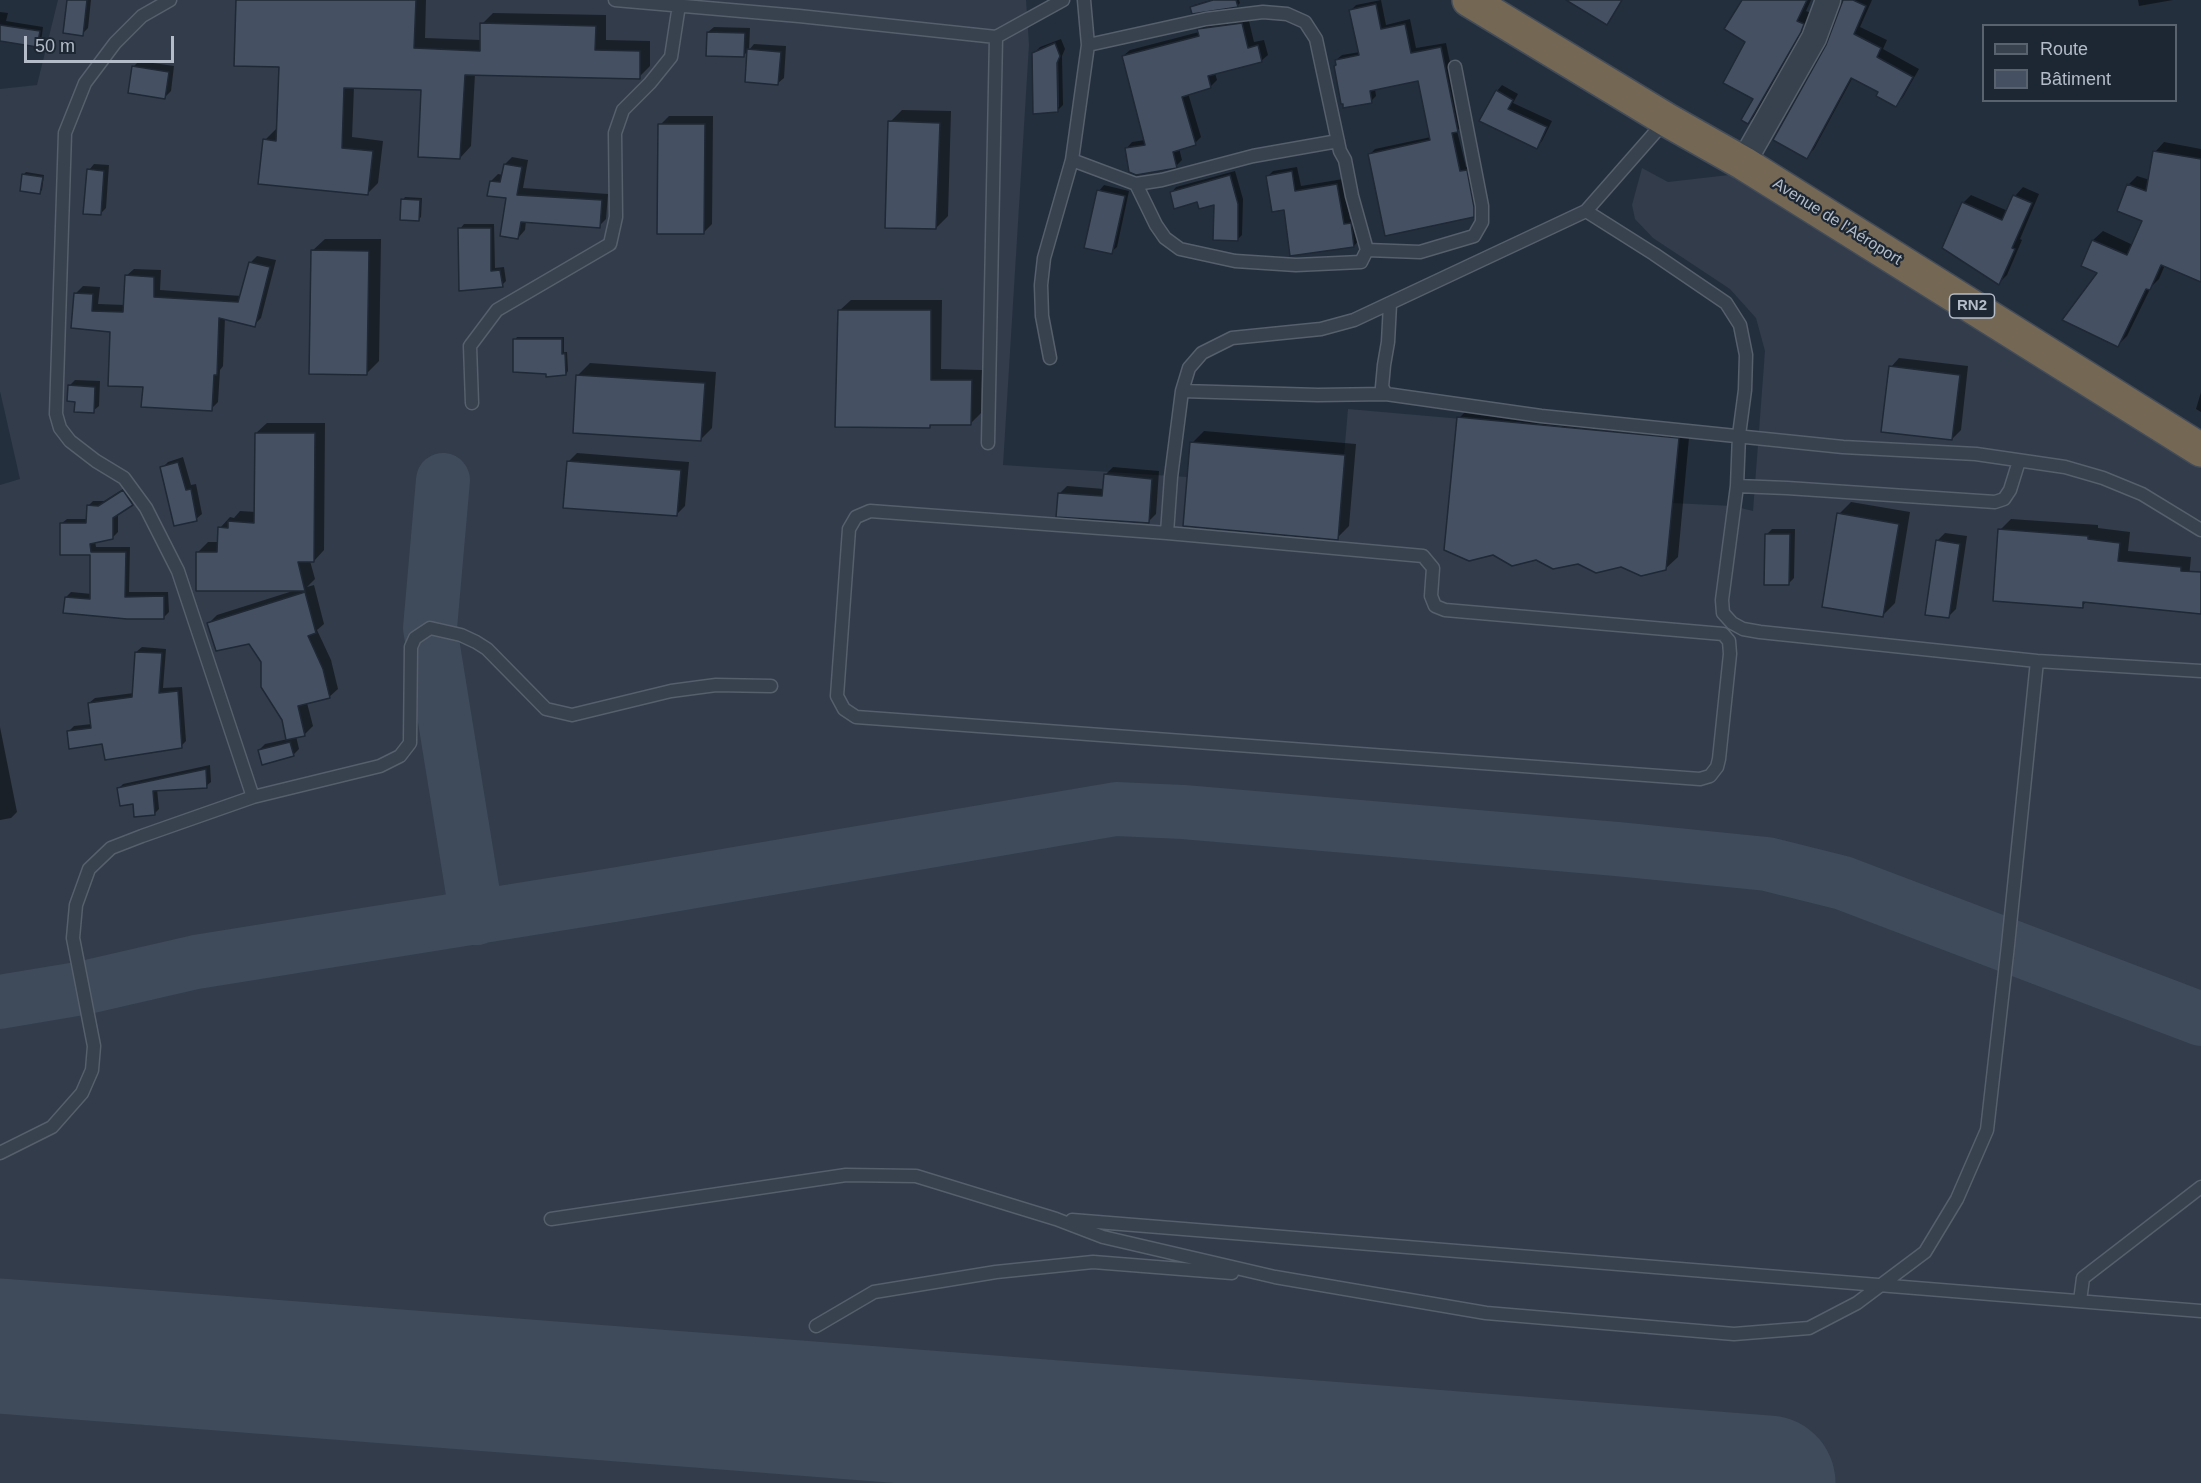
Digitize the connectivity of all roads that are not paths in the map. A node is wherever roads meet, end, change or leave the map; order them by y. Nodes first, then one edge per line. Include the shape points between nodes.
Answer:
1 (170, 0) edge
2 (615, 0) edge
3 (1063, 0) edge
4 (1084, 0) edge
5 (1469, 0) edge
6 (1828, 0) edge
7 (679, 5) junction
8 (996, 37) junction
9 (1089, 45) junction
10 (1455, 67) dead end
11 (1667, 120) junction
12 (1338, 141) junction
13 (1072, 160) junction
14 (1743, 163) junction
15 (1136, 184) junction
16 (1586, 211) junction
17 (1367, 250) junction
18 (1390, 304) junction
19 (1050, 358) dead end
20 (1182, 391) junction
21 (1386, 394) junction
22 (472, 403) dead end
23 (1739, 435) junction
24 (988, 443) dead end
25 (2201, 450) edge
26 (2019, 461) junction
27 (1737, 486) junction
28 (2201, 530) edge
29 (1167, 533) junction
30 (2037, 661) junction
31 (2201, 671) edge
32 (771, 686) dead end
33 (254, 796) junction
34 (0, 1153) edge
35 (2201, 1186) edge
36 (552, 1219) dead end
37 (1056, 1219) junction
38 (1275, 1276) junction
39 (1881, 1285) junction
40 (2080, 1301) junction
41 (2201, 1311) edge
42 (816, 1326) dead end

1 - 33 lane via 142,16 115,44 85,83 65,134 56,414 70,441 124,478 146,508 173,560
2 - 7 lane
3 - 8 lane
4 - 9 lane
5 - 11 highway, Avenue de l'Aéroport / RN2
6 - 14 street via 1814,38
7 - 8 lane
7 - 22 lane via 671,57 623,110 615,133 616,217 610,244 497,310 470,345
8 - 24 lane
9 - 12 lane via 1206,19 1263,12 1287,14 1305,22 1316,39
9 - 13 lane
10 - 17 lane via 1473,152 1482,222 1474,236 1420,252
11 - 14 highway, Avenue de l'Aéroport / RN2
11 - 16 lane
12 - 15 lane via 1253,156
12 - 17 lane
13 - 15 lane
13 - 19 lane via 1044,258 1042,316
14 - 25 highway, Avenue de l'Aéroport / RN2
15 - 17 lane via 1156,225 1180,249 1235,261 1296,265 1361,262
16 - 18 lane
16 - 23 lane via 1726,303 1740,324 1746,355
18 - 20 lane via 1321,329 1232,338 1202,353 1189,368
18 - 21 lane via 1382,387
20 - 21 lane
20 - 29 lane
21 - 23 lane via 1541,416
23 - 26 lane
23 - 27 lane
26 - 27 lane via 2010,490 2004,499 1995,502
26 - 28 lane via 2065,467 2103,478 2142,494
27 - 30 lane via 1722,600 1723,613 1737,626 1760,632
29 - 29 lane via 1423,555 1433,568 1431,596 1435,606 1445,610 1723,634 1729,641 1730,654 1717,767 1710,776 1700,779 856,717 844,709 837,696 849,530 856,517 870,511
30 - 31 lane
30 - 39 lane via 1987,1130 1957,1199 1925,1252
32 - 33 lane via 716,685 670,691 572,716 546,709 476,642 461,634 430,628 415,638 411,647 410,743 400,756 380,766
33 - 34 lane via 111,849 89,869 76,905 73,938 94,1046 92,1070 82,1093 52,1127
35 - 40 lane via 2083,1278
36 - 37 lane via 846,1175 916,1176
37 - 38 lane via 1103,1237
37 - 39 lane
38 - 39 lane via 1486,1313 1734,1334 1809,1328 1857,1303
38 - 42 lane via 1093,1262 1007,1271 874,1292
39 - 40 lane
40 - 41 lane

